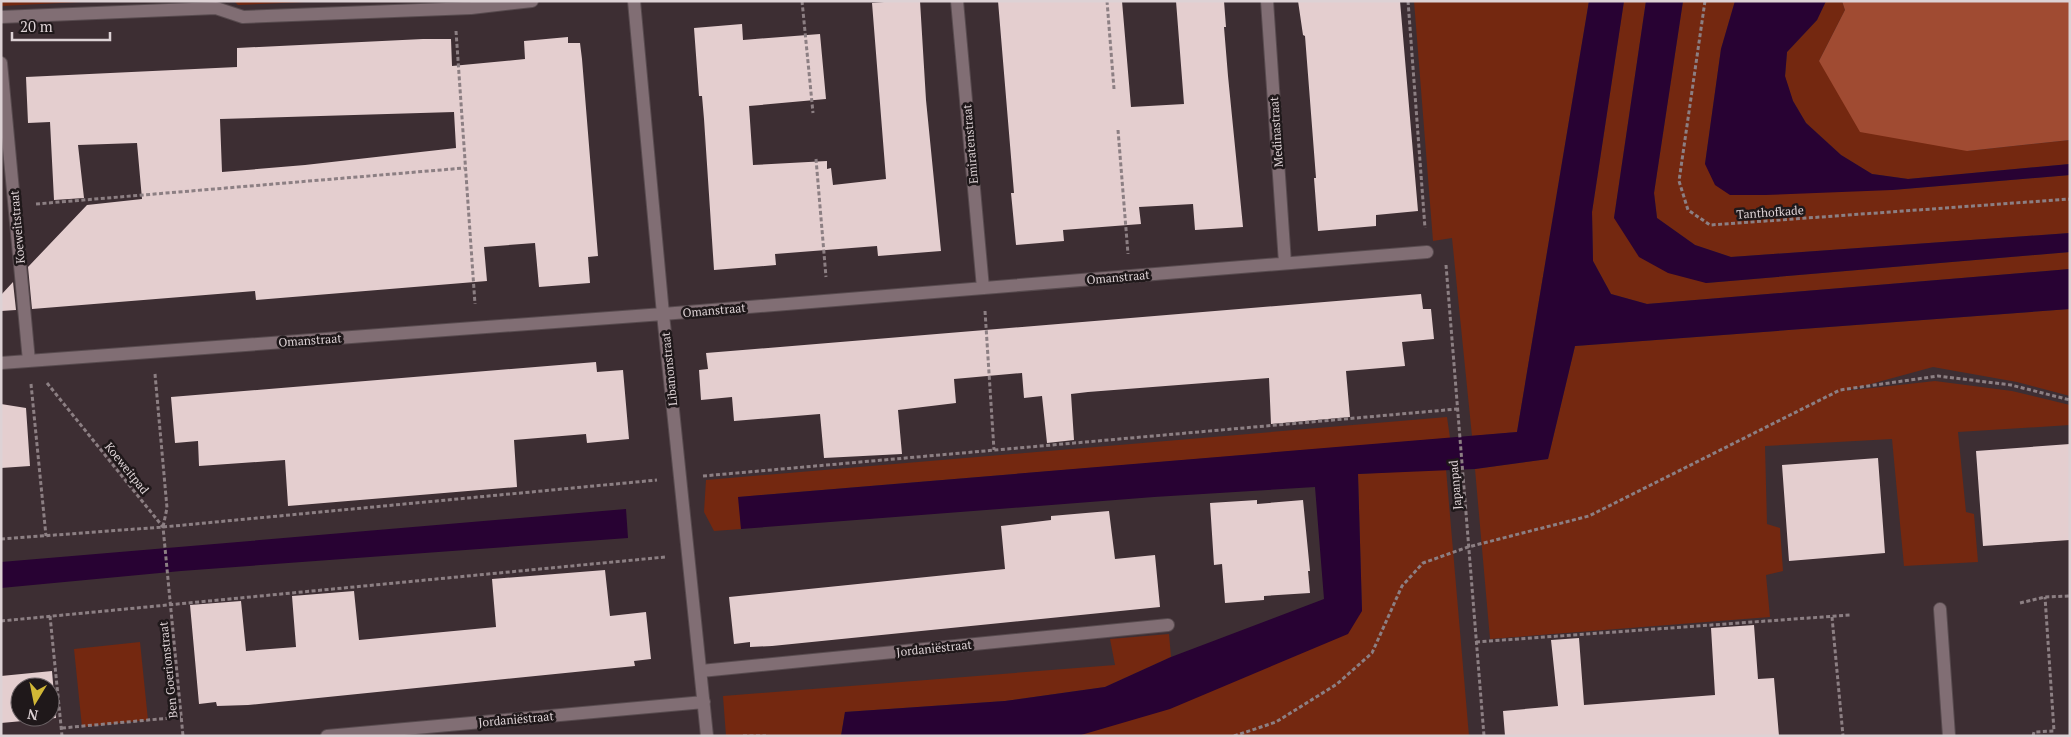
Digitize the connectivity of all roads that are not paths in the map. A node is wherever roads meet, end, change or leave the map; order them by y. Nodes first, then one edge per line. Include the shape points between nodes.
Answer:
1 (532, 1) edge
2 (634, 1) edge
3 (957, 1) edge
4 (1267, 1) edge
5 (1, 17) edge
6 (1, 63) edge
7 (1427, 252) road end
8 (1286, 263) junction
9 (983, 288) junction
10 (663, 314) junction
11 (29, 361) junction
12 (1, 363) edge
13 (1940, 609) dead end
14 (1168, 625) dead end
15 (701, 671) junction
16 (704, 702) junction
17 (327, 736) edge
18 (707, 736) edge
19 (1949, 736) edge

1 - 5 street via 454,8 243,16 216,8
2 - 10 street, Libanonstraat
3 - 9 street, Emiratenstraat
4 - 8 street, Medinastraat
6 - 11 street, Koeweitstraat
7 - 8 street, Omanstraat
8 - 9 street, Omanstraat
9 - 10 street, Omanstraat
10 - 11 street, Omanstraat
10 - 15 street, Libanonstraat
11 - 12 street, Omanstraat
13 - 19 street
14 - 15 street, Jordaniëstraat
15 - 16 street, Libanonstraat
16 - 17 street, Jordaniëstraat
16 - 18 street, Libanonstraat

